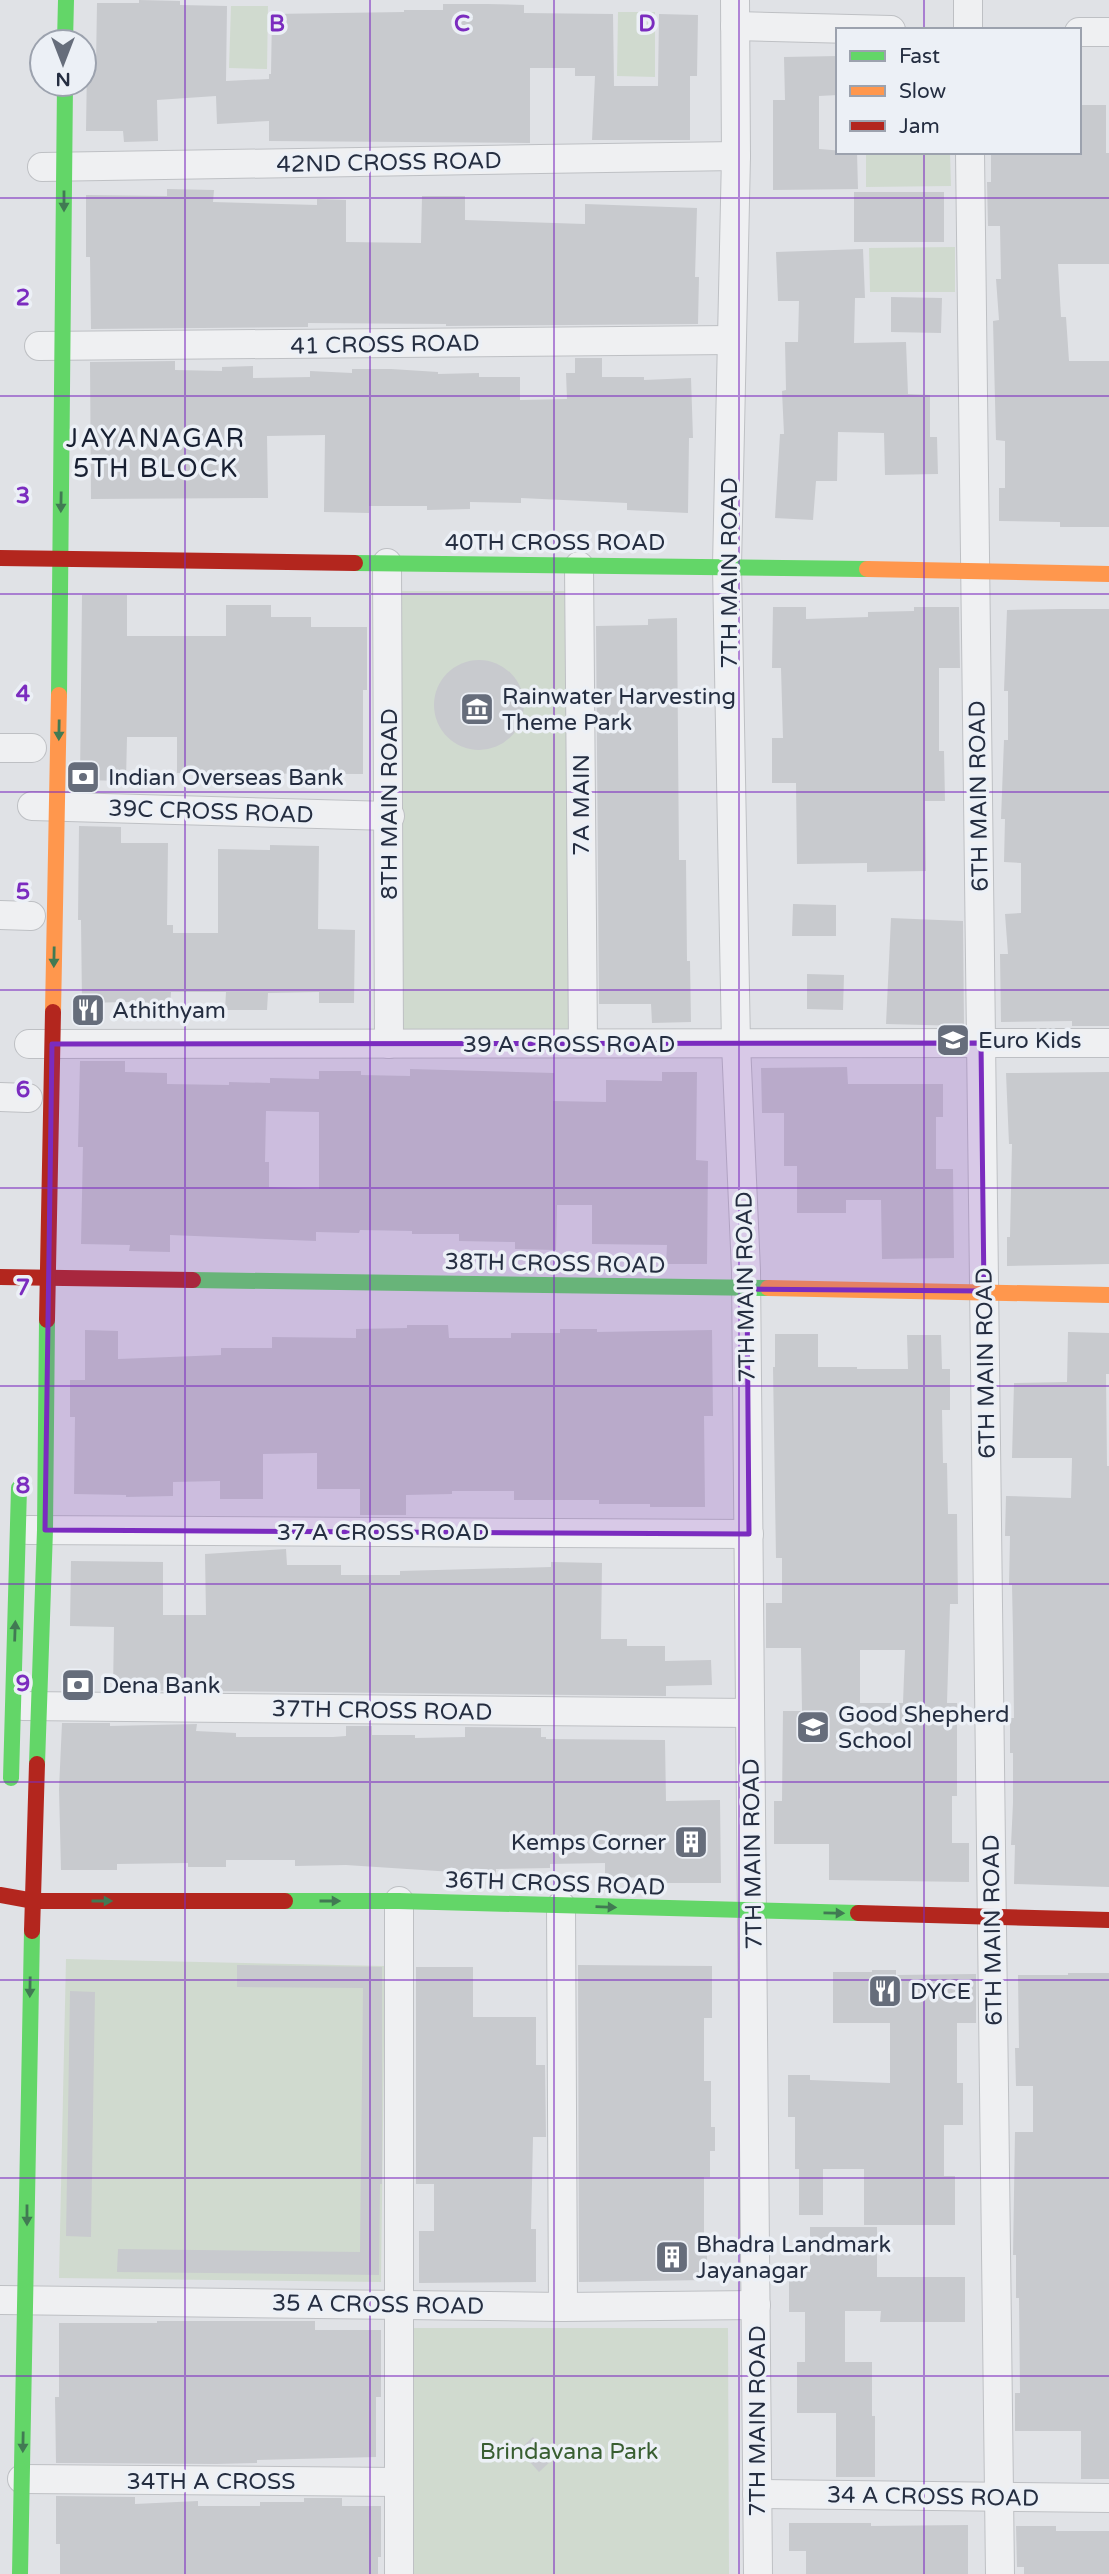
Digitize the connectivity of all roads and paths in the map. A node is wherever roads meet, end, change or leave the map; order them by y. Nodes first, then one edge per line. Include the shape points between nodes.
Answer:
1 (66, 0) edge
2 (968, 0) edge
3 (735, 13) edge
4 (65, 28) edge
5 (873, 28) edge
6 (968, 28) edge
7 (1081, 32) edge
8 (1109, 32) edge
9 (62, 98) edge
10 (970, 154) edge
11 (736, 156) junction
12 (47, 167) junction
13 (731, 340) junction
14 (45, 346) junction
15 (0, 558) edge
16 (61, 558) junction
17 (387, 563) junction
18 (579, 566) junction
19 (727, 566) junction
20 (975, 572) junction
21 (1109, 574) edge
22 (0, 748) edge
23 (32, 748) dead end
24 (38, 806) junction
25 (390, 816) junction
26 (0, 915) edge
27 (31, 916) dead end
28 (35, 1044) junction
29 (389, 1044) junction
30 (583, 1044) junction
31 (736, 1044) junction
32 (981, 1044) junction
33 (1109, 1044) edge
34 (0, 1097) edge
35 (28, 1098) dead end
36 (24, 1271) junction
37 (0, 1277) edge
38 (47, 1278) junction
39 (746, 1289) junction
40 (984, 1291) junction
41 (1109, 1295) edge
42 (24, 1298) dead end
43 (19, 1478) dead end
44 (32, 1530) junction
45 (749, 1534) junction
46 (26, 1706) junction
47 (750, 1713) junction
48 (11, 1800) dead end
49 (6, 1891) edge
50 (34, 1901) junction
51 (27, 1917) junction
52 (399, 1917) junction
53 (561, 1920) junction
54 (1109, 1920) edge
55 (752, 1925) junction
56 (992, 1931) junction
57 (13, 2257) edge
58 (7, 2301) edge
59 (399, 2304) junction
60 (756, 2305) junction
61 (563, 2307) junction
62 (22, 2479) junction
63 (399, 2482) junction
64 (757, 2494) junction
65 (999, 2497) junction
66 (1109, 2498) edge
67 (20, 2574) edge
68 (399, 2574) edge
69 (758, 2574) edge
70 (1000, 2574) edge

1 - 4 main road
2 - 6 street
3 - 5 street
3 - 11 street, 7TH MAIN ROAD
7 - 8 street
9 - 12 main road
10 - 20 street, 6TH MAIN ROAD
11 - 12 street, 42ND CROSS ROAD
11 - 13 street, 7TH MAIN ROAD
12 -> 14 main road
13 - 14 street, 41 CROSS ROAD
13 - 19 street, 7TH MAIN ROAD
14 -> 16 main road
15 - 16 main road, 40TH CROSS ROAD
16 - 17 main road, 40TH CROSS ROAD
16 -> 24 main road
17 - 18 main road, 40TH CROSS ROAD
17 - 25 street, 8TH MAIN ROAD
18 - 19 main road, 40TH CROSS ROAD
18 - 30 street, 7A MAIN
19 - 20 main road, 40TH CROSS ROAD
19 - 31 street, 7TH MAIN ROAD
20 - 21 main road, 40TH CROSS ROAD
20 - 32 street, 6TH MAIN ROAD
22 - 23 street
24 - 25 street, 39C CROSS ROAD
24 -> 28 main road
25 - 29 street, 8TH MAIN ROAD
26 - 27 street
28 - 29 street, 39 A CROSS ROAD
28 - 38 main road
29 - 30 street, 39 A CROSS ROAD
30 - 31 street, 39 A CROSS ROAD
31 - 32 street, 39 A CROSS ROAD
31 - 39 street, 7TH MAIN ROAD
32 - 33 street, 39 A CROSS ROAD
32 - 40 street, 6TH MAIN ROAD
34 - 35 street
36 - 37 main road, 38TH CROSS ROAD
36 - 38 main road, 38TH CROSS ROAD
36 - 42 main road
38 - 39 main road, 38TH CROSS ROAD
38 - 44 main road
39 - 40 main road, 38TH CROSS ROAD
39 - 45 street, 7TH MAIN ROAD
40 - 41 main road, 38TH CROSS ROAD
40 - 56 street, 6TH MAIN ROAD
43 - 44 main road
44 - 45 street, 37 A CROSS ROAD
46 -> 44 main road
44 - 46 main road
45 - 47 street, 7TH MAIN ROAD
46 - 47 street, 37TH CROSS ROAD
46 - 48 main road
46 - 50 main road
47 - 55 street, 7TH MAIN ROAD
49 - 50 main road, 36TH CROSS ROAD
49 - 51 main road
50 - 51 main road
50 -> 52 main road, 36TH CROSS ROAD
51 -> 57 main road
52 - 53 main road, 36TH CROSS ROAD
52 - 59 street
53 -> 55 main road, 36TH CROSS ROAD
53 - 61 street
54 - 56 main road, 36TH CROSS ROAD
55 -> 56 main road, 36TH CROSS ROAD
55 - 60 street, 7TH MAIN ROAD
56 - 65 street, 6TH MAIN ROAD
57 - 58 main road
58 - 59 street, 35 A CROSS ROAD
58 -> 62 main road
59 - 61 street, 35 A CROSS ROAD
59 - 63 street
60 - 61 street, 35 A CROSS ROAD
60 - 64 street, 7TH MAIN ROAD
62 - 63 street, 34TH A CROSS
62 - 67 main road
63 - 68 street
64 - 65 street, 34 A CROSS ROAD
64 - 69 street, 7TH MAIN ROAD
65 - 66 street, 34 A CROSS ROAD
65 - 70 street, 6TH MAIN ROAD

